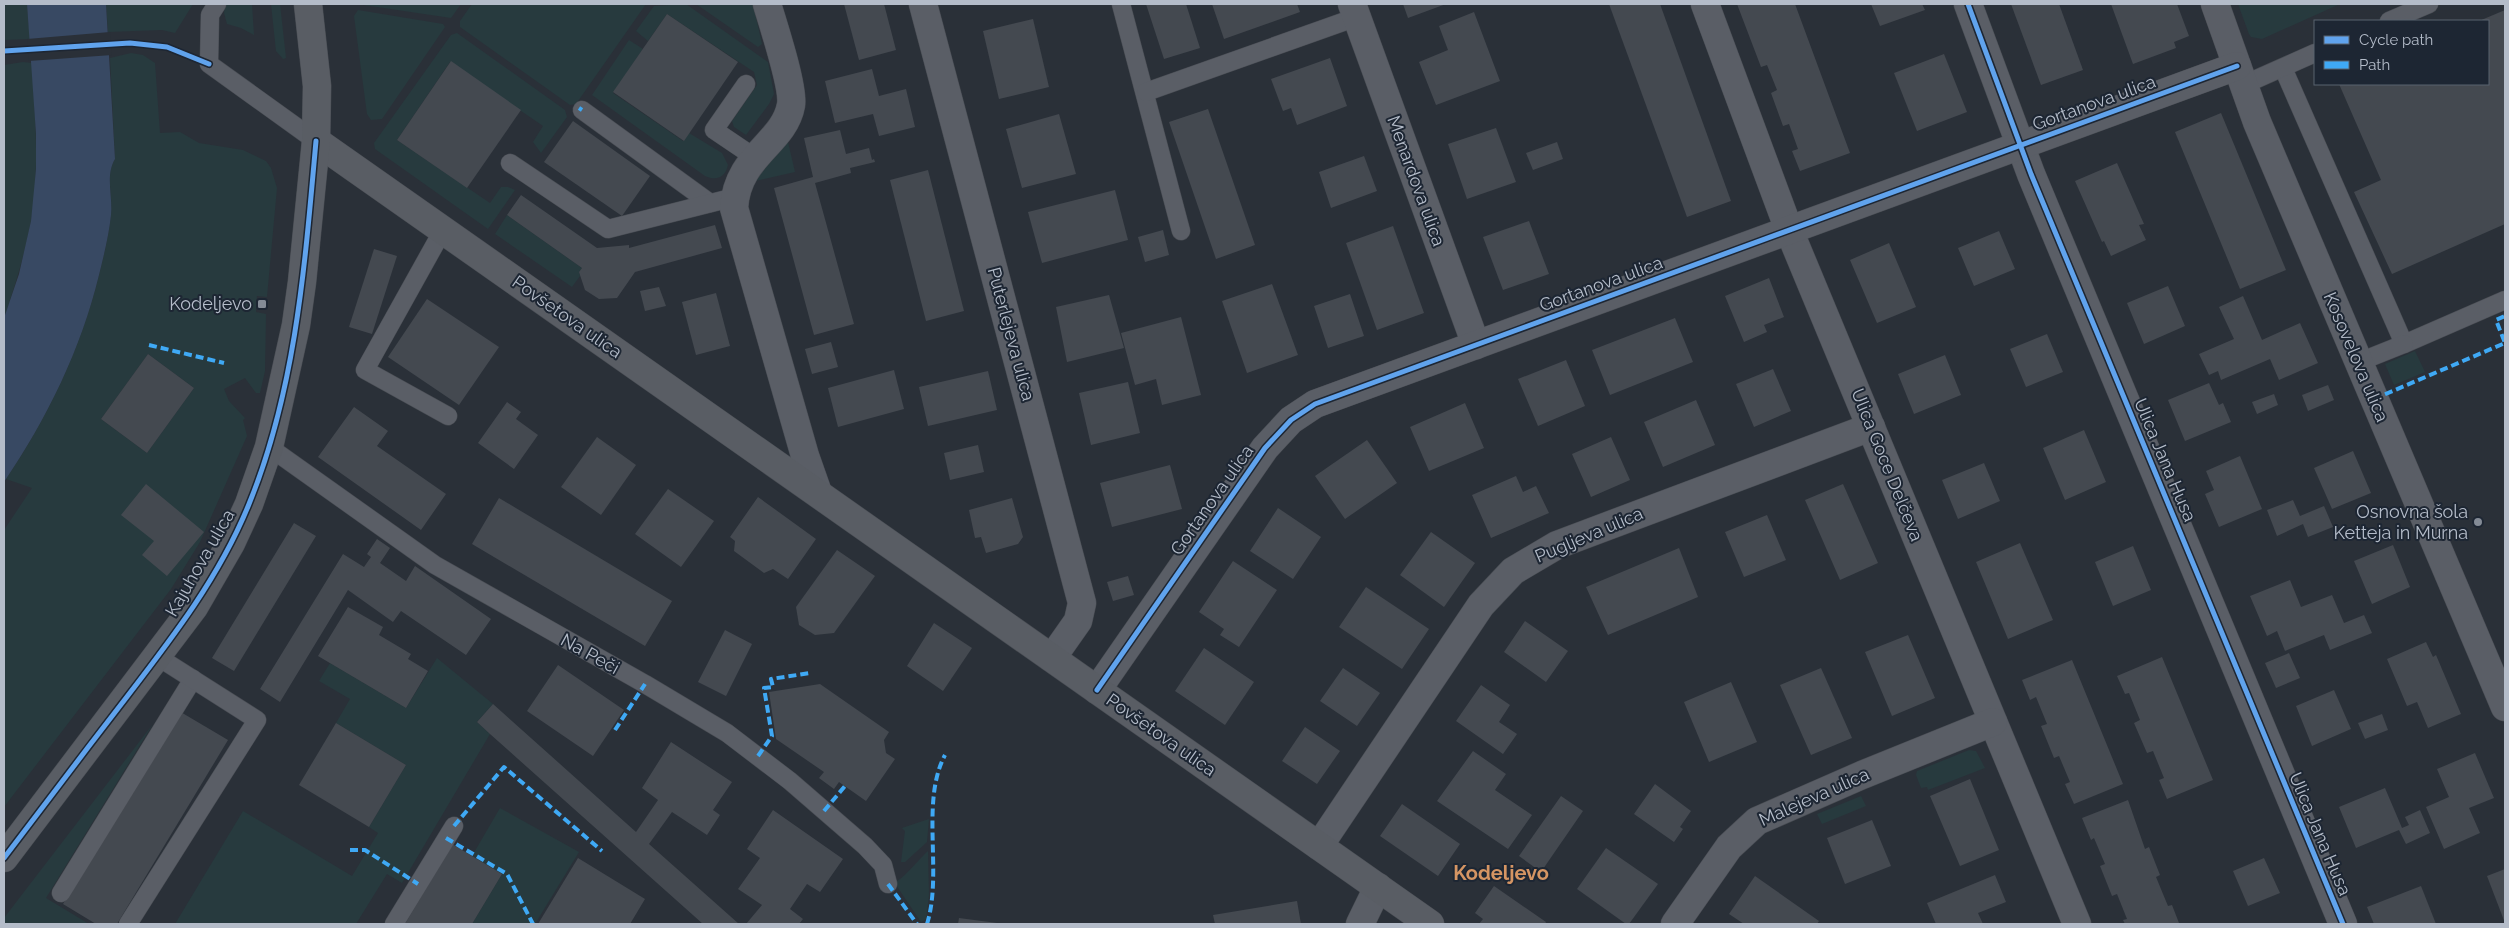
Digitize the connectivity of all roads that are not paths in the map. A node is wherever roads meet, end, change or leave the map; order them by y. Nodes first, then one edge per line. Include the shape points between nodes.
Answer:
1 (216, 4) edge
2 (308, 4) edge
3 (767, 4) edge
4 (923, 4) edge
5 (1121, 4) edge
6 (1705, 4) edge
7 (1968, 4) edge
8 (2215, 4) edge
9 (2429, 4) edge
10 (1354, 10) edge
11 (2391, 20) edge
12 (2314, 53) edge
13 (2283, 68) junction
14 (2240, 75) junction
15 (746, 84) dead end
16 (1146, 92) junction
17 (582, 110) dead end
18 (316, 141) junction
19 (2020, 145) junction
20 (754, 157) junction
21 (510, 163) dead end
22 (722, 200) junction
23 (443, 230) junction
24 (1789, 230) junction
25 (1181, 231) dead end
26 (2505, 300) edge
27 (2404, 344) junction
28 (1476, 345) junction
29 (2359, 362) junction
30 (448, 416) dead end
31 (1871, 427) junction
32 (270, 447) junction
33 (818, 493) junction
34 (158, 657) junction
35 (1052, 658) junction
36 (193, 679) junction
37 (1097, 690) junction
38 (2505, 707) edge
39 (1993, 722) junction
40 (454, 826) dead end
41 (1319, 846) junction
42 (4, 858) edge
43 (888, 884) dead end
44 (1378, 887) junction
45 (61, 894) dead end
46 (128, 924) edge
47 (394, 924) edge
48 (1360, 924) edge
49 (1430, 924) edge
50 (1675, 924) edge
51 (2076, 924) edge
52 (2343, 924) edge

1 - 18 lane via 210,15 208,64
2 - 18 street, Kajuhova ulica via 316,86
3 - 20 street via 791,105 784,123
4 - 35 street, Puterlejeva ulica via 1082,603 1078,621
5 - 16 lane
6 - 24 street, Ulica Goce Delčeva
7 - 19 street, Ulica Jana Husa
8 - 14 street, Kosovelova ulica
9 - 11 lane
10 - 16 lane, Menardova ulica
10 - 28 street, Menardova ulica
12 - 13 lane, Gortanova ulica
13 - 14 lane, Gortanova ulica
13 - 27 lane
14 - 19 street, Gortanova ulica
14 - 29 street, Kosovelova ulica
15 - 20 lane via 714,130
16 - 25 lane
17 - 22 lane
18 - 23 street, Povšetova ulica
18 - 32 street, Kajuhova ulica via 296,325
19 - 24 street, Gortanova ulica
19 - 52 street, Ulica Jana Husa
20 - 22 street
21 - 22 lane via 608,229
22 - 33 street via 737,222
23 - 30 lane via 365,370
23 - 33 street, Povšetova ulica
24 - 28 street, Gortanova ulica
24 - 31 street, Ulica Goce Delčeva
26 - 27 lane
27 - 29 lane
28 - 37 street, Gortanova ulica via 1315,404 1291,420 1265,448
29 - 38 street, Kosovelova ulica
31 - 39 street, Ulica Goce Delčeva
31 - 41 street, Pugljeva ulica via 1557,545 1513,571 1481,605
32 - 34 street, Kajuhova ulica via 231,543 194,607
32 - 43 lane, Na Peči via 435,565 727,733 865,846 883,864
33 - 35 street, Povšetova ulica
34 - 36 lane
34 - 42 street, Kajuhova ulica
35 - 37 street, Povšetova ulica
36 - 45 lane
36 - 46 lane via 257,720
37 - 41 street, Povšetova ulica
39 - 50 street, Malejeva ulica via 1757,821 1729,847
39 - 51 street, Ulica Goce Delčeva
40 - 47 lane
41 - 44 street, Povšetova ulica
44 - 48 street
44 - 49 street, Povšetova ulica

